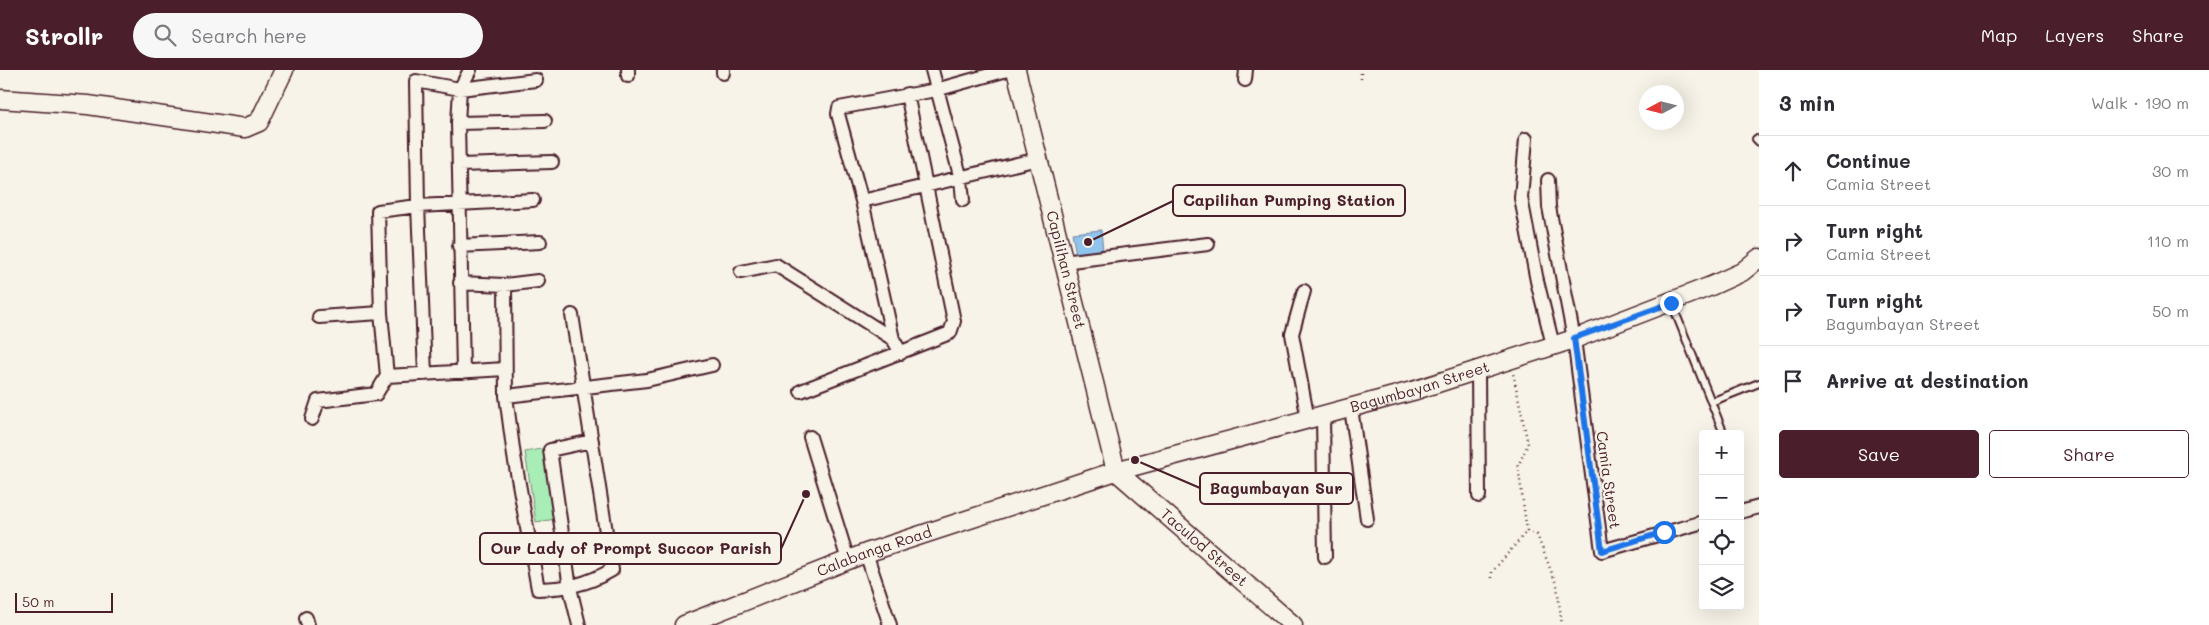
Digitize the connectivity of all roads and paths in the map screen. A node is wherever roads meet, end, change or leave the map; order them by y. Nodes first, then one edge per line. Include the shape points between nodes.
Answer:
1 (284, 70) edge
2 (470, 70) edge
3 (932, 70) edge
4 (1007, 70) edge
5 (1016, 70) edge
6 (1361, 70) edge
7 (1361, 79) dead end
8 (536, 80) dead end
9 (460, 89) junction
10 (936, 90) junction
11 (907, 94) junction
12 (0, 99) edge
13 (545, 121) dead end
14 (458, 124) junction
15 (1526, 139) dead end
16 (1038, 159) junction
17 (552, 162) dead end
18 (459, 165) junction
19 (962, 179) junction
20 (1548, 180) dead end
21 (926, 186) junction
22 (533, 200) dead end
23 (963, 200) dead end
24 (862, 201) junction
25 (459, 204) junction
26 (418, 206) junction
27 (540, 242) dead end
28 (1208, 244) dead end
29 (459, 246) junction
30 (1759, 258) edge
31 (1063, 262) junction
32 (741, 272) dead end
33 (538, 281) dead end
34 (460, 283) junction
35 (504, 285) junction
36 (1304, 291) dead end
37 (1671, 303) junction
38 (381, 313) junction
39 (572, 315) dead end
40 (319, 317) dead end
41 (1574, 338) junction
42 (893, 339) junction
43 (1553, 345) junction
44 (901, 353) junction
45 (1510, 359) junction
46 (712, 365) dead end
47 (505, 369) junction
48 (1478, 370) junction
49 (463, 372) junction
50 (425, 374) junction
51 (387, 376) junction
52 (1759, 383) edge
53 (583, 389) junction
54 (801, 391) dead end
55 (506, 396) junction
56 (1711, 402) junction
57 (1350, 408) junction
58 (1315, 418) junction
59 (312, 419) dead end
60 (1722, 429) dead end
61 (810, 436) dead end
62 (592, 441) junction
63 (1116, 471) junction
64 (1068, 486) joint
65 (1479, 496) dead end
66 (1759, 507) edge
67 (1744, 511) edge
68 (1367, 519) dead end
69 (1699, 523) edge
70 (1527, 531) junction
71 (866, 554) junction
72 (1325, 558) dead end
73 (848, 560) junction
74 (1492, 578) dead end
75 (570, 588) junction
76 (579, 625) edge
77 (684, 625) edge
78 (890, 625) edge
79 (1293, 625) edge
80 (1562, 625) edge

1 - 12 main road via 259,122 245,128 88,105
2 - 9 street
3 - 10 street
4 - 10 street
5 - 16 main road, Capilihan Street
6 - 7 path
8 - 9 street
9 - 14 street
9 - 26 street via 416,81
10 - 11 street
10 - 19 street
11 - 21 street
11 - 24 street via 839,108
13 - 14 street
14 - 18 street
15 - 43 street via 1521,198
16 - 19 street
16 - 31 main road, Capilihan Street
17 - 18 street
18 - 25 street
19 - 21 street
19 - 23 street
20 - 41 street via 1549,207
21 - 24 street
21 - 44 street via 954,327 950,333
22 - 25 street
24 - 42 street
25 - 26 street
25 - 29 street
26 - 38 street via 378,211
26 - 50 street
27 - 29 street
28 - 31 street
29 - 34 street
30 - 37 main road, Bagumbayan Street via 1742,272
31 - 63 main road, Capilihan Street
32 - 42 street via 776,264
33 - 35 street
34 - 35 street
34 - 49 street
35 - 47 street
36 - 58 street via 1292,334
37 - 41 main road, Bagumbayan Street
37 - 56 lane
38 - 40 street
38 - 51 street
39 - 53 street
41 - 43 main road, Bagumbayan Street
41 - 69 street, Camia Street via 1602,551
42 - 44 street
43 - 45 main road, Bagumbayan Street
44 - 54 street
45 - 48 main road, Bagumbayan Street
45 - 70 path via 1528,444 1518,466
46 - 53 street via 647,380
47 - 49 street
47 - 55 street
48 - 57 main road, Bagumbayan Street
48 - 65 street
49 - 50 street
50 - 51 street
51 - 59 street via 376,394 318,400
52 - 56 lane
53 - 55 street
53 - 62 street
55 - 75 street via 538,589
56 - 60 lane
57 - 58 main road, Bagumbayan Street
57 - 68 street
58 - 63 main road, Bagumbayan Street
58 - 72 street
61 - 73 street
62 - 75 street via 612,570
62 - 75 street via 550,450
63 - 64 main road, Bagumbayan Street
63 - 79 main road, Taculod Street
64 - 71 main road, Calabanga Road
66 - 67 street
70 - 74 path via 1492,572
70 - 80 path via 1536,535 1557,586
71 - 73 main road, Calabanga Road
71 - 78 street
73 - 77 main road, Calabanga Road
75 - 76 street

